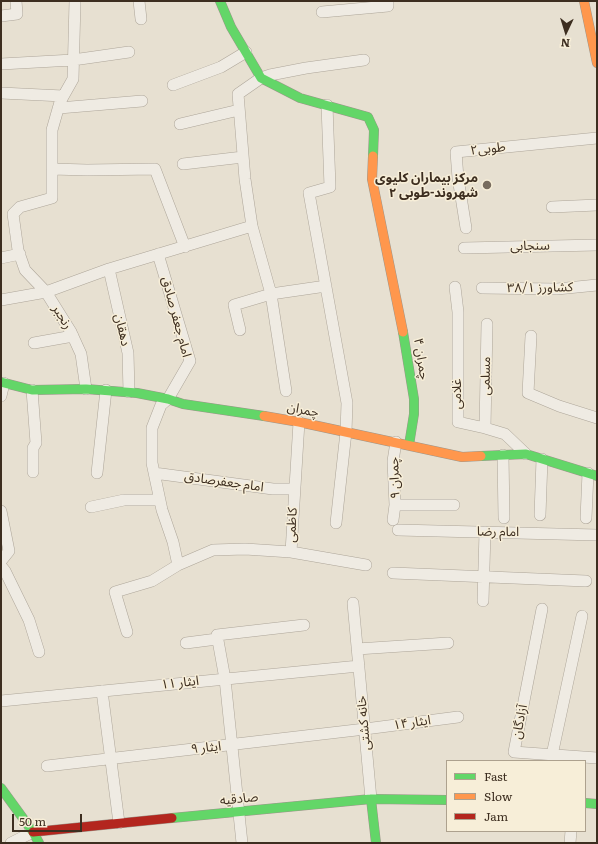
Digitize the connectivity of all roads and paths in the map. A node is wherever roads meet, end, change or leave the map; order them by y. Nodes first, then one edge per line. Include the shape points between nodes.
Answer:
1 (16, 1) edge
2 (75, 1) edge
3 (139, 1) edge
4 (220, 1) edge
5 (388, 1) edge
6 (584, 1) edge
7 (322, 12) dead end
8 (1, 16) edge
9 (141, 20) dead end
10 (129, 52) dead end
11 (246, 52) junction
12 (73, 60) junction
13 (364, 60) dead end
14 (597, 63) edge
15 (1, 64) edge
16 (261, 78) junction
17 (173, 85) dead end
18 (1, 93) edge
19 (63, 96) junction
20 (142, 101) dead end
21 (327, 106) junction
22 (59, 108) junction
23 (239, 110) junction
24 (180, 124) dead end
25 (597, 138) edge
26 (243, 158) junction
27 (183, 164) dead end
28 (52, 169) junction
29 (597, 205) edge
30 (552, 207) dead end
31 (252, 226) junction
32 (466, 228) dead end
33 (597, 245) edge
34 (185, 246) junction
35 (464, 248) dead end
36 (20, 254) junction
37 (158, 254) junction
38 (1, 258) edge
39 (109, 270) junction
40 (597, 285) edge
41 (326, 286) junction
42 (456, 287) dead end
43 (482, 288) dead end
44 (46, 292) junction
45 (271, 294) junction
46 (1, 300) edge
47 (487, 324) dead end
48 (240, 330) dead end
49 (73, 336) junction
50 (531, 336) dead end
51 (34, 343) dead end
52 (3, 383) edge
53 (86, 389) junction
54 (32, 390) junction
55 (106, 390) junction
56 (286, 391) dead end
57 (129, 392) junction
58 (1, 396) edge
59 (168, 399) junction
60 (597, 418) edge
61 (299, 422) junction
62 (485, 428) junction
63 (346, 432) junction
64 (396, 442) junction
65 (409, 445) junction
66 (526, 454) junction
67 (503, 455) junction
68 (542, 459) junction
69 (34, 472) dead end
70 (97, 472) dead end
71 (154, 473) junction
72 (592, 474) edge
73 (294, 489) junction
74 (160, 500) junction
75 (395, 505) junction
76 (454, 505) dead end
77 (91, 507) dead end
78 (1, 511) edge
79 (540, 515) dead end
80 (504, 518) dead end
81 (586, 518) dead end
82 (336, 524) dead end
83 (485, 532) junction
84 (597, 535) edge
85 (291, 552) junction
86 (1, 561) edge
87 (178, 565) junction
88 (366, 565) dead end
89 (1, 566) edge
90 (393, 573) dead end
91 (484, 578) junction
92 (586, 581) dead end
93 (483, 601) dead end
94 (353, 603) dead end
95 (542, 609) dead end
96 (582, 616) dead end
97 (304, 625) dead end
98 (127, 632) dead end
99 (217, 639) junction
100 (448, 642) dead end
101 (186, 643) dead end
102 (357, 649) junction
103 (39, 652) dead end
104 (359, 666) junction
105 (225, 679) junction
106 (102, 691) junction
107 (1, 701) edge
108 (458, 716) dead end
109 (365, 729) junction
110 (231, 746) junction
111 (552, 755) junction
112 (597, 758) edge
113 (111, 759) junction
114 (47, 766) dead end
115 (1, 788) edge
116 (371, 799) junction
117 (446, 800) edge
118 (586, 803) edge
119 (597, 804) edge
120 (237, 812) junction
121 (119, 823) junction
122 (33, 832) junction
123 (571, 832) edge
124 (11, 843) edge
125 (40, 843) edge
126 (242, 843) edge
127 (376, 843) edge
128 (570, 843) edge

1 - 8 street via 17,14
2 - 12 street
3 - 9 street
4 - 11 main road via 231,27
5 - 7 street via 388,6
6 - 14 main road
10 - 12 street
11 - 16 main road
11 - 17 street via 221,67
12 - 15 street
12 - 19 street via 73,79
13 - 16 street via 306,68
16 - 21 main road via 300,98
16 - 23 street via 238,94
18 - 19 street
19 - 22 street
20 - 22 street
21 - 41 street via 330,187 309,193
21 - 65 main road, چمران ۴ via 368,117 374,130 372,179 393,278 414,400
22 - 28 street via 52,130
23 - 24 street
23 - 26 street
25 - 32 street, طوبی۲ via 456,152
26 - 27 street
26 - 31 street
28 - 34 street via 155,169
28 - 36 street, رنجبر via 52,198 20,207 13,214
29 - 30 street
31 - 34 street
31 - 45 street
33 - 35 street, سنجابی
34 - 37 street
36 - 38 street
36 - 44 street, رنجبر via 25,270
37 - 39 street
37 - 59 street, امام جعفر صادق via 190,361
39 - 44 street
39 - 57 street, دهقان via 128,353
40 - 43 street, کشاورز ۳۸/۱ via 557,289
41 - 45 street
41 - 63 street via 347,403
42 - 62 street, غلامی via 458,422
44 - 46 street
44 - 49 street, رنجبر
45 - 48 street via 234,305
45 - 56 street
47 - 62 street, مسلمی
49 - 51 street
49 - 53 street, رنجبر via 81,354
50 - 60 street via 528,393
52 - 54 main road, چمران
52 - 58 street
53 - 54 main road, چمران
53 - 55 main road, چمران
54 - 69 street via 36,444 33,448
55 - 57 main road, چمران
55 - 70 street
57 - 59 main road, چمران
59 - 61 main road, چمران via 182,404
59 - 71 street, امام جعفر صادق via 161,405 152,428
61 - 63 main road, چمران
61 - 73 street, کاظمی
62 - 66 street, غلامی via 505,434
63 - 64 main road, چمران
63 - 82 street
64 - 65 main road, چمران
64 - 75 street, چمران ۹ via 393,461
65 - 67 main road, چمران via 462,457
66 - 67 main road, چمران
66 - 68 main road, چمران
67 - 80 street
68 - 72 main road, چمران
68 - 79 street
71 - 73 street, امام جعفرصادق via 273,489
71 - 74 street, امام جعفر صادق
72 - 81 street
73 - 85 street, کاظمی
74 - 77 street via 124,500
74 - 87 street, امام جعفر صادق
75 - 76 street, چمران ۹
75 - 83 street, امام رضا via 395,525
78 - 86 street via 9,551
83 - 84 street, امام رضا
83 - 91 street
85 - 87 street via 213,550
85 - 88 street, کاظمی
87 - 98 street via 152,581 115,592
89 - 103 street via 29,620
90 - 91 street
91 - 92 street
91 - 93 street
94 - 102 street, خانه کشتی
95 - 111 street, آزادگان via 514,752
96 - 111 street
97 - 99 street via 217,635
99 - 101 street
99 - 105 street
100 - 102 street
102 - 104 street, خانه کشتی
104 - 105 street, ایثار ۱۱
104 - 109 street, خانه کشتی
105 - 106 street, ایثار ۱۱
105 - 110 street
106 - 107 street, ایثار ۱۱
106 - 113 street
108 - 109 street, ایثار ۱۴
109 - 110 street, ایثار ۹
109 - 116 street, خانه کشتی
110 - 113 street, ایثار ۹
110 - 120 street
111 - 112 street, آزادگان
113 - 114 street, ایثار ۹
113 - 121 street
115 - 122 main road
116 - 117 main road, صادقیه
116 - 120 main road, صادقیه
116 - 127 main road, خانه کشتی
118 - 119 main road
120 - 121 main road, صادقیه
120 - 126 street
121 - 122 main road, صادقیه
122 - 124 street
122 - 125 main road
123 - 128 street

